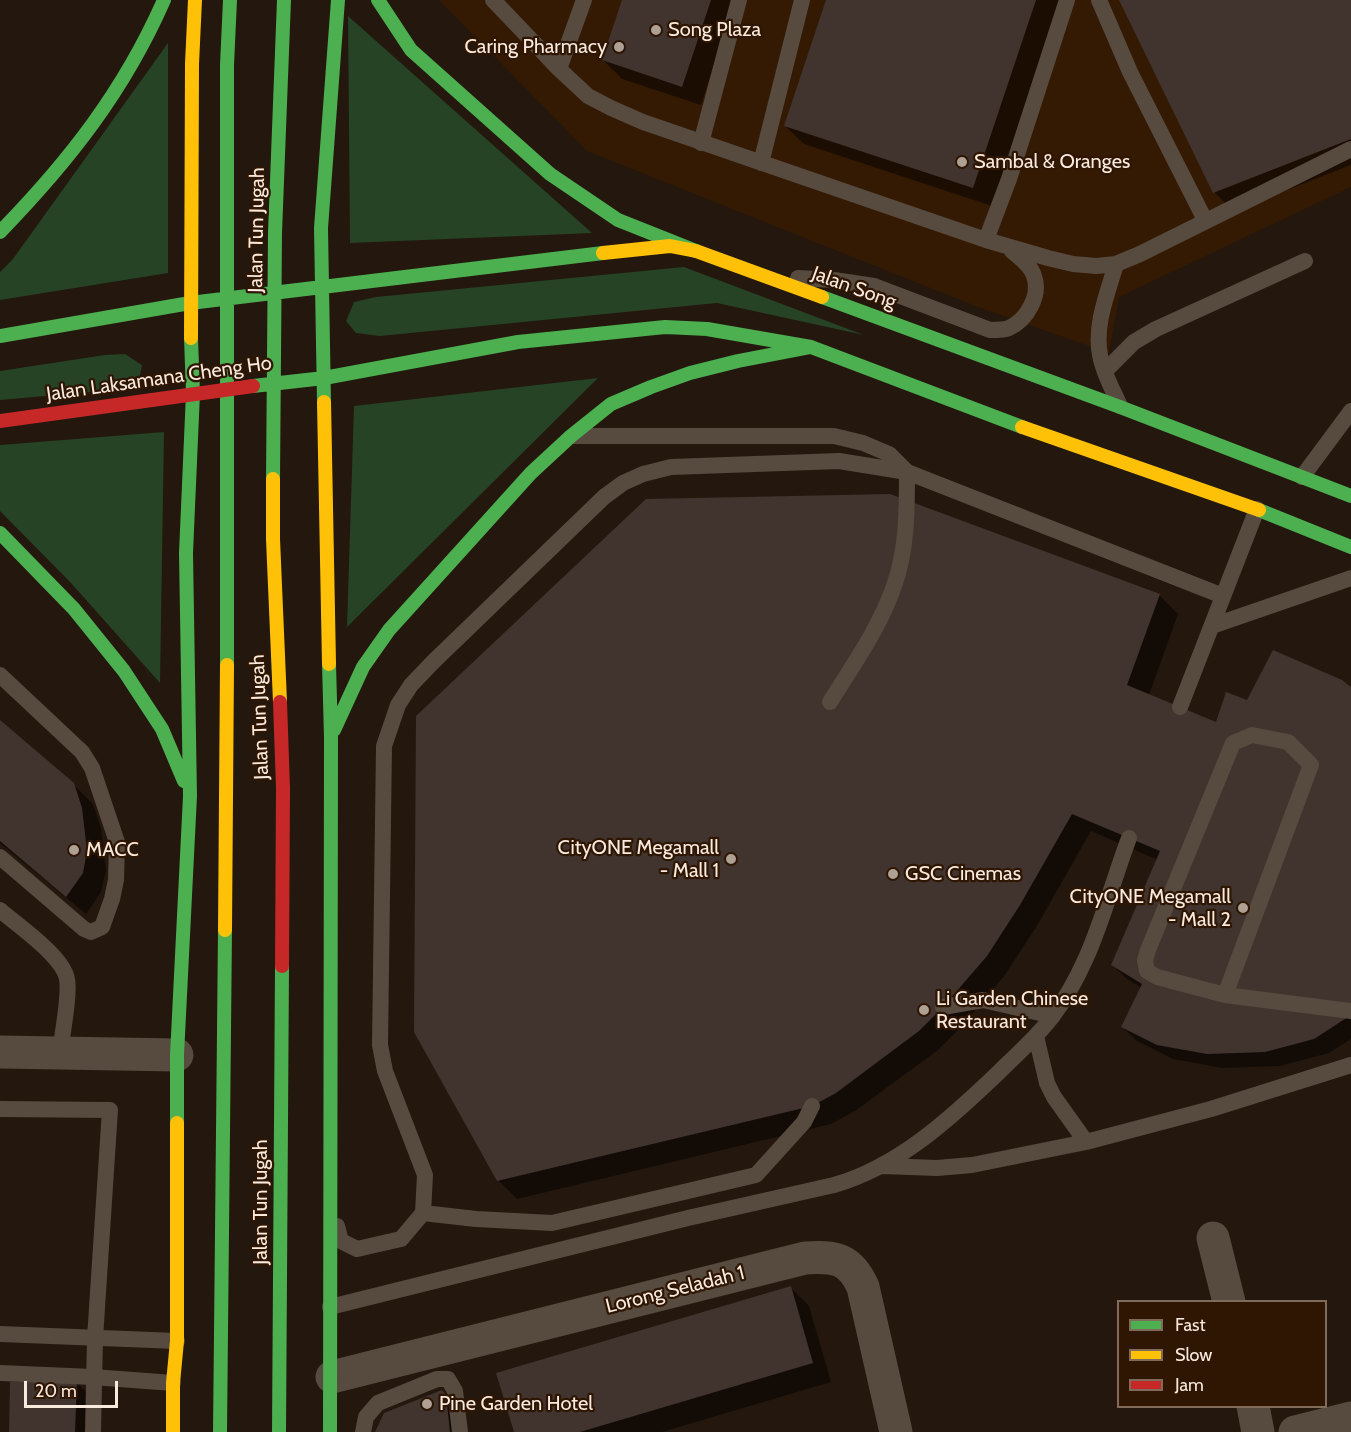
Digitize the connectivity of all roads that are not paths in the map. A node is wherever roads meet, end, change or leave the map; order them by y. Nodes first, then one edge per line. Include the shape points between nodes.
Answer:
1 (164, 0) edge
2 (195, 0) edge
3 (230, 0) edge
4 (284, 0) edge
5 (338, 0) edge
6 (378, 0) edge
7 (493, 0) edge
8 (584, 0) edge
9 (739, 0) edge
10 (802, 0) edge
11 (1067, 0) edge
12 (1099, 0) edge
13 (559, 69) junction
14 (701, 143) junction
15 (1351, 149) edge
16 (761, 163) junction
17 (1205, 220) junction
18 (321, 228) junction
19 (0, 232) edge
20 (191, 236) junction
21 (986, 240) junction
22 (308, 244) dead end
23 (1007, 247) junction
24 (696, 251) junction
25 (1305, 261) dead end
26 (288, 263) dead end
27 (1116, 264) junction
28 (259, 274) dead end
29 (242, 277) dead end
30 (767, 277) junction
31 (322, 287) junction
32 (190, 303) junction
33 (0, 336) edge
34 (811, 347) junction
35 (1105, 371) junction
36 (324, 378) junction
37 (193, 393) junction
38 (1120, 407) junction
39 (1351, 411) edge
40 (0, 421) edge
41 (570, 436) junction
42 (907, 472) junction
43 (1302, 477) junction
44 (1351, 496) edge
45 (257, 500) dead end
46 (238, 502) dead end
47 (216, 508) dead end
48 (283, 509) dead end
49 (1257, 509) junction
50 (201, 525) dead end
51 (0, 533) edge
52 (1351, 547) edge
53 (186, 553) junction
54 (1351, 578) edge
55 (1223, 596) junction
56 (1212, 626) junction
57 (0, 675) edge
58 (831, 702) dead end
59 (1180, 707) dead end
60 (331, 737) junction
61 (190, 796) junction
62 (1129, 838) dead end
63 (0, 857) edge
64 (0, 910) edge
65 (1225, 995) junction
66 (943, 1007) dead end
67 (1351, 1011) edge
68 (1053, 1016) junction
69 (1036, 1036) junction
70 (0, 1052) edge
71 (60, 1053) junction
72 (177, 1055) junction
73 (1351, 1065) edge
74 (812, 1106) dead end
75 (0, 1109) edge
76 (1086, 1142) junction
77 (882, 1166) junction
78 (330, 1205) junction
79 (423, 1213) junction
80 (1213, 1238) dead end
81 (1228, 1300) edge
82 (330, 1307) junction
83 (0, 1334) edge
84 (95, 1338) junction
85 (0, 1341) edge
86 (177, 1341) junction
87 (0, 1373) edge
88 (93, 1377) junction
89 (332, 1377) junction
90 (173, 1383) junction
91 (1253, 1408) edge
92 (1351, 1418) edge
93 (93, 1432) edge
94 (173, 1432) edge
95 (220, 1432) edge
96 (279, 1432) edge
97 (330, 1432) edge
98 (363, 1432) edge
99 (460, 1432) edge
100 (896, 1432) edge
101 (1258, 1432) edge
102 (1295, 1432) edge

1 - 19 main road via 151,33 105,111 37,195
2 - 20 main road
3 - 95 main road, Jalan Tun Jugah
4 - 96 main road, Jalan Tun Jugah via 275,233 273,527 283,788
5 - 18 main road
6 - 24 main road via 411,50 550,174 618,220
7 - 13 lane
8 - 13 lane
9 - 14 lane
10 - 16 lane
11 - 21 lane
12 - 17 lane via 1130,72
13 - 14 lane via 588,96 611,108
14 - 16 lane
15 - 17 lane
16 - 21 lane
17 - 27 lane
18 - 22 main road
18 - 31 main road
20 - 29 main road via 207,263 223,273
20 - 32 main road
21 - 23 lane
23 - 27 lane via 1073,264
23 - 30 lane via 1028,265 1036,290 1031,306 1008,328 990,330 874,286
24 - 30 main road, Jalan Song
24 - 31 main road, Jalan Song via 670,246 641,248
25 - 35 lane via 1156,329 1134,342
26 - 28 main road
27 - 35 lane via 1098,339
30 - 38 main road, Jalan Song
31 - 32 main road
31 - 36 main road
32 - 33 main road
32 - 37 main road
34 - 36 main road via 706,328 665,327 518,342
34 - 41 main road via 738,361 651,387 611,404
34 - 49 main road via 996,418
35 - 38 lane
36 - 37 main road, Jalan Laksamana Cheng Ho
36 - 60 main road via 321,540
37 - 40 main road, Jalan Laksamana Cheng Ho
37 - 53 main road
38 - 43 main road, Jalan Song
39 - 43 lane
41 - 42 lane via 834,436 889,454
41 - 60 main road via 531,473 389,630 363,667
42 - 55 lane
42 - 58 lane via 905,536 895,584 880,619
42 - 79 lane via 838,461 671,467 633,478 604,497 450,645 398,705 384,746 380,1045 385,1071 425,1175
43 - 44 main road, Jalan Song
45 - 48 main road via 274,502
46 - 47 main road
49 - 52 main road
49 - 55 lane
50 - 53 main road
51 - 61 main road via 74,609 124,671 162,729
53 - 61 main road
54 - 56 lane
55 - 56 lane
56 - 59 lane
57 - 63 lane via 82,752 93,768 117,842 116,880 102,927 91,932 84,929
60 - 78 main road
61 - 72 main road
62 - 68 lane via 1086,958
64 - 71 lane via 31,934 67,978
65 - 65 lane via 1311,765 1288,742 1252,735 1233,743 1145,960 1148,971 1157,978
65 - 67 lane
66 - 68 lane via 983,1000
68 - 69 lane
69 - 76 lane via 1053,1097
69 - 77 lane via 965,1105
70 - 71 street
71 - 72 street
72 - 86 main road
73 - 76 lane via 1211,1109
74 - 79 lane via 804,1122 756,1175 552,1223
75 - 84 lane via 110,1110
76 - 77 lane via 972,1165
77 - 82 lane via 834,1185
78 - 79 lane via 341,1241 357,1249 401,1239
78 - 82 main road
80 - 81 street
82 - 89 main road
83 - 84 lane
83 - 85 lane
84 - 86 lane
84 - 88 lane
86 - 90 main road
87 - 88 lane
88 - 90 lane
88 - 93 lane
89 - 97 main road
89 - 100 street, Lorong Seladah 1 via 805,1258 823,1257 839,1259 856,1270
90 - 94 main road
91 - 101 street
92 - 102 street
98 - 99 lane via 366,1417 378,1403 437,1379 448,1379 455,1391

